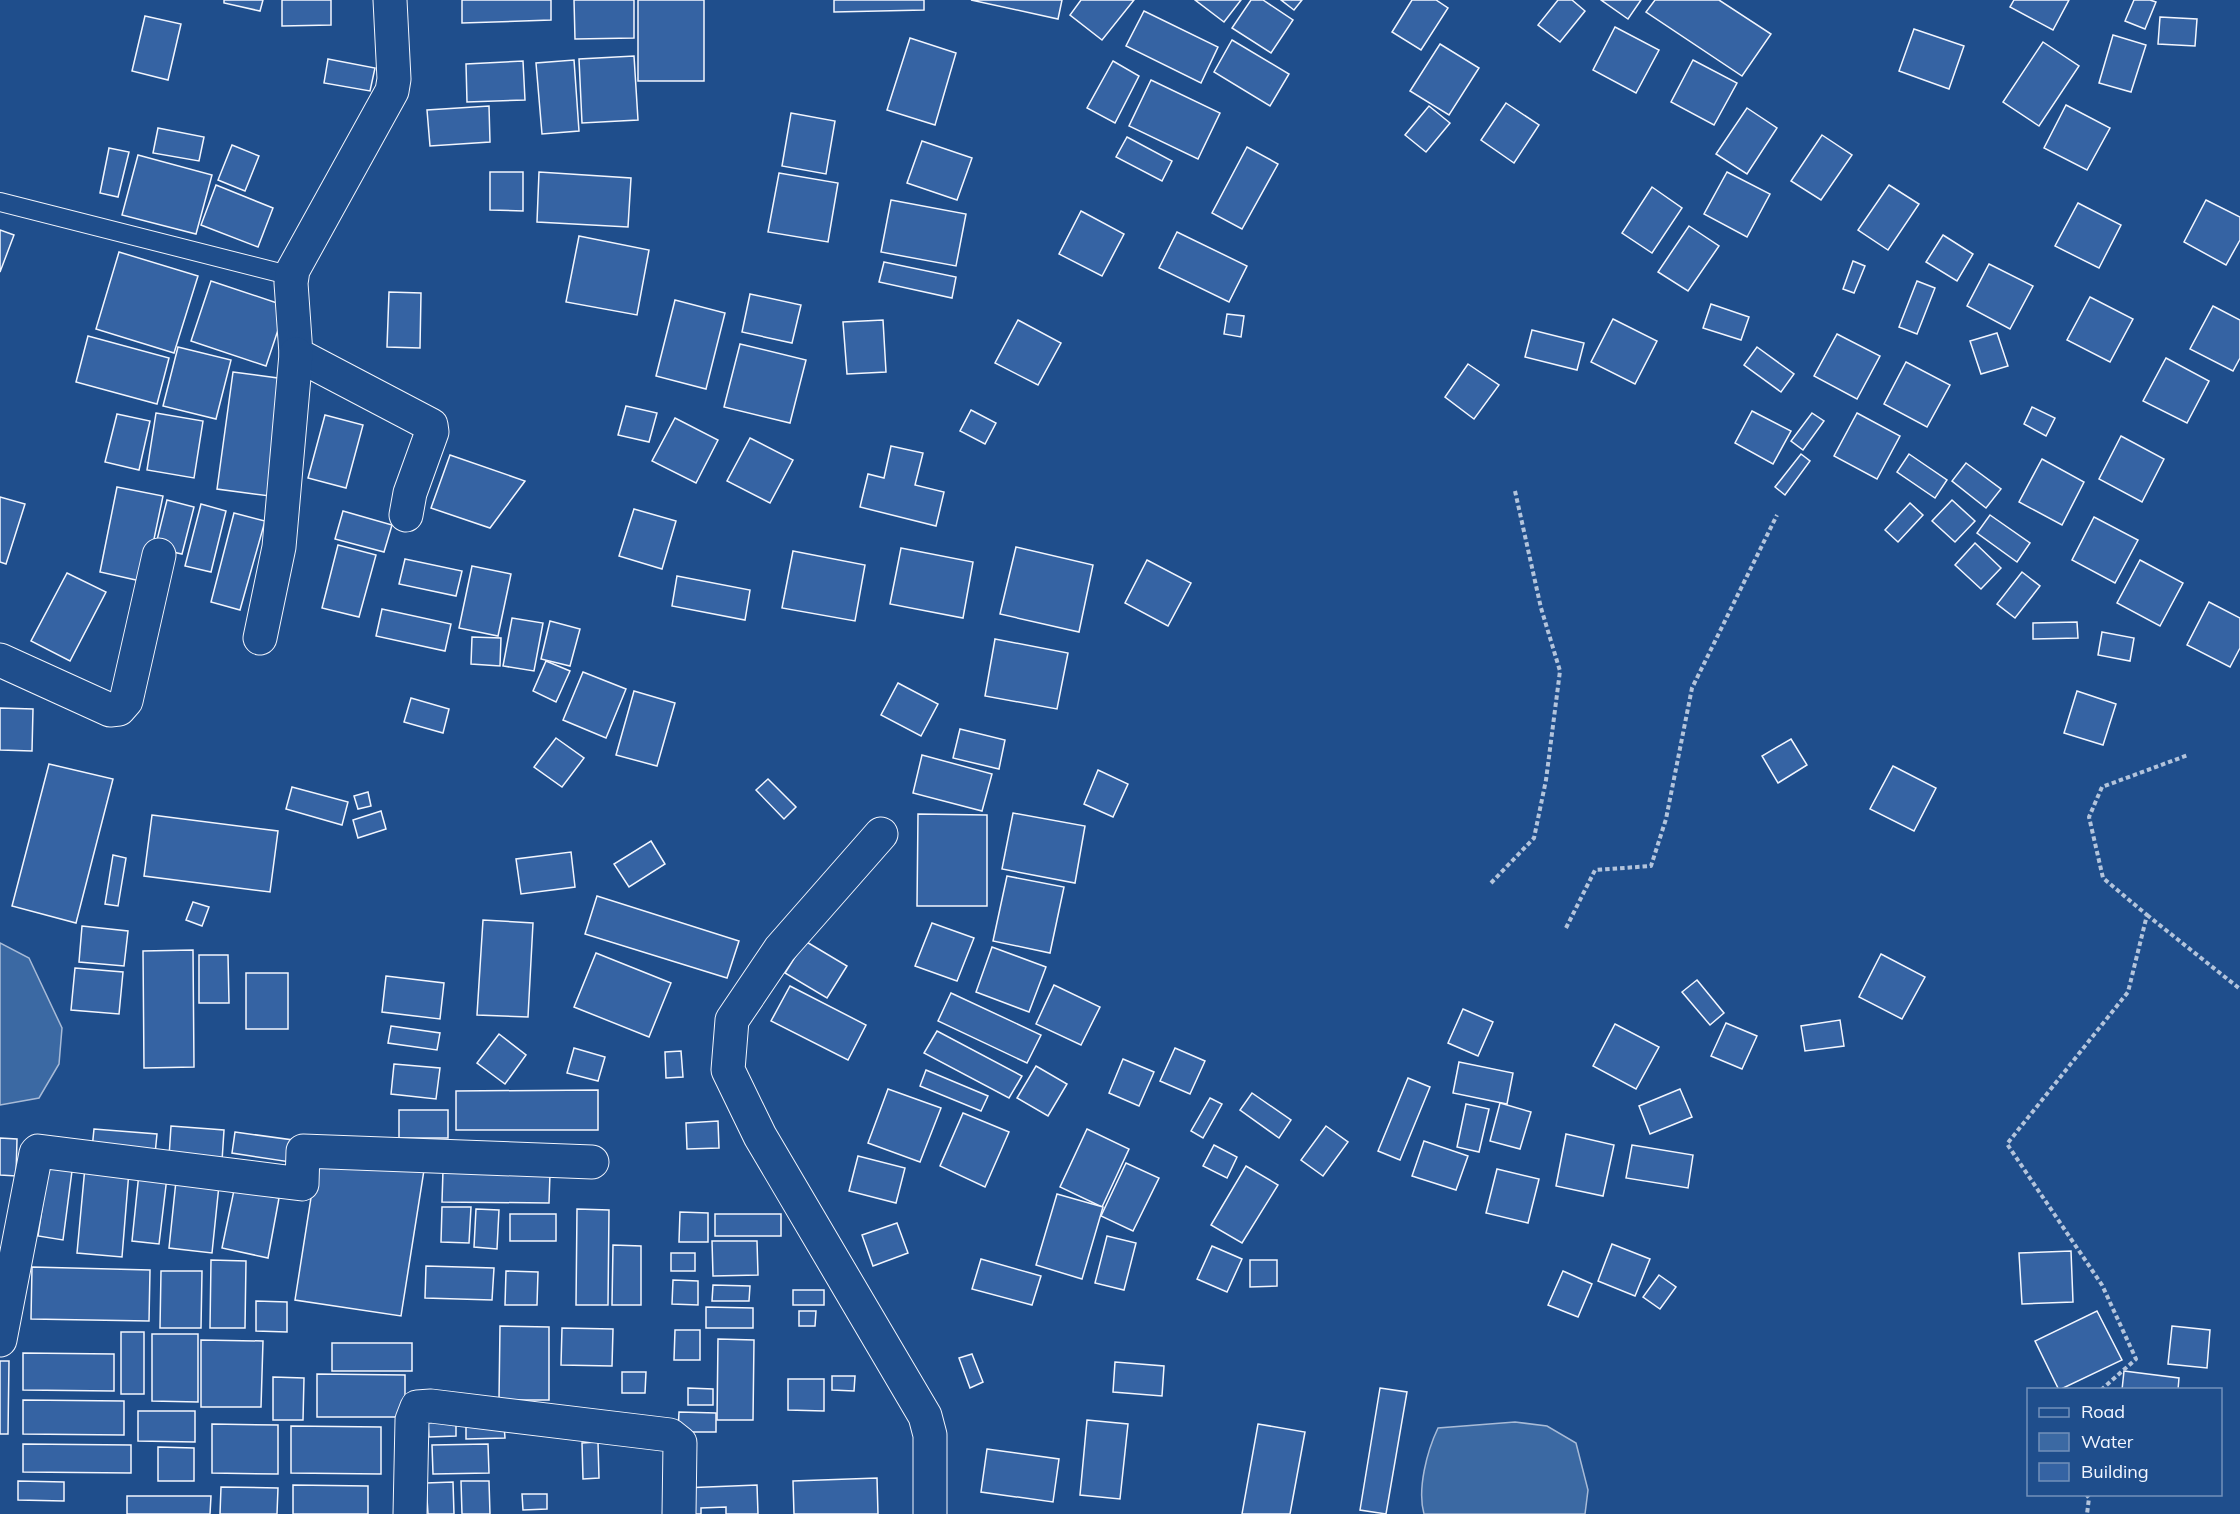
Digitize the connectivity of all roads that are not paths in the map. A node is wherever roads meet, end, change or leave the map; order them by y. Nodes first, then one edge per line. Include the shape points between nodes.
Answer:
1 (390, 0) edge
2 (0, 202) edge
3 (292, 276) junction
4 (296, 354) junction
5 (406, 515) dead end
6 (159, 555) dead end
7 (260, 638) dead end
8 (0, 660) edge
9 (881, 834) dead end
10 (592, 1162) dead end
11 (0, 1340) edge
12 (410, 1514) edge
13 (679, 1514) edge
14 (930, 1514) edge

1 - 3 street via 392,91
2 - 3 lane
3 - 4 street
4 - 5 street via 431,425
4 - 7 street via 279,547
6 - 8 street via 126,701 119,709 110,710
9 - 14 street via 780,949 732,1020 728,1070 760,1136 925,1416 930,1435
10 - 11 street via 303,1151 302,1184 38,1151
12 - 13 street via 412,1420 417,1407 431,1406 670,1435 680,1443

